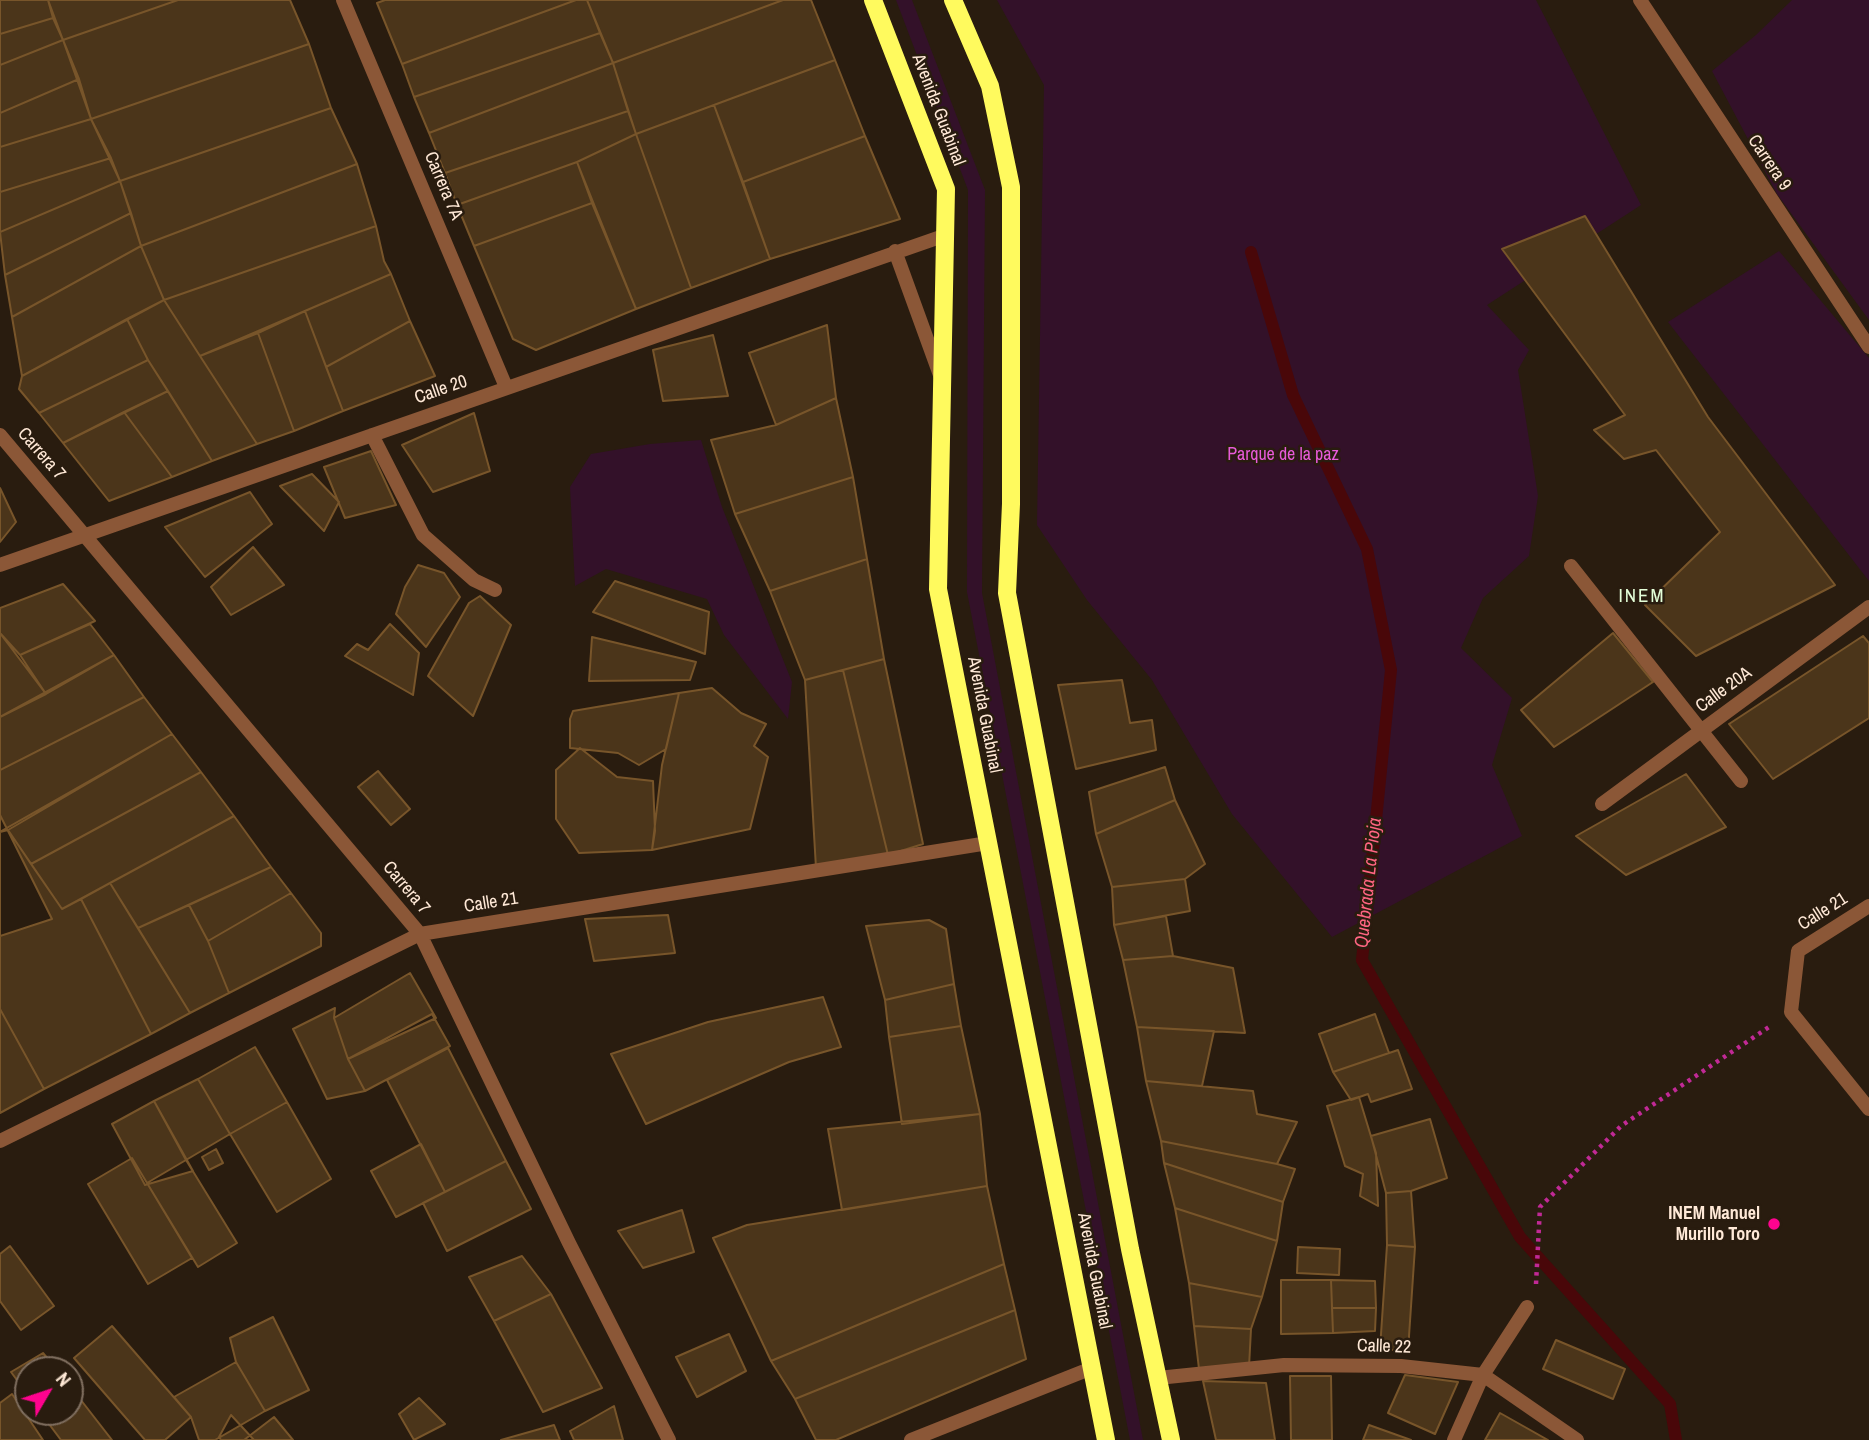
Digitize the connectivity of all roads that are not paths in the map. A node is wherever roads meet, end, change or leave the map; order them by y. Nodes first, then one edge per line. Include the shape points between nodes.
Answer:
1 (343, 0) edge
2 (873, 0) edge
3 (953, 0) edge
4 (1640, 0) edge
5 (946, 235) junction
6 (895, 251) junction
7 (1869, 347) edge
8 (942, 379) junction
9 (506, 387) junction
10 (0, 435) edge
11 (373, 435) junction
12 (86, 535) junction
13 (0, 565) edge
14 (1571, 566) dead end
15 (495, 590) dead end
16 (1869, 607) edge
17 (1700, 732) junction
18 (1741, 781) dead end
19 (1602, 804) dead end
20 (988, 843) junction
21 (1869, 906) edge
22 (420, 934) junction
23 (1869, 1109) edge
24 (0, 1141) edge
25 (1527, 1307) road end
26 (1092, 1368) junction
27 (1483, 1375) junction
28 (1163, 1378) junction
29 (1578, 1439) edge
30 (669, 1440) edge
31 (911, 1440) edge
32 (1106, 1440) edge
33 (1171, 1440) edge
34 (1454, 1440) edge

1 - 9 street, Carrera 7A
2 - 5 main road, Avenida Guabinal via 946,189
3 - 28 main road via 990,86 1011,187 1007,593 1130,1249
4 - 7 street, Carrera 9
5 - 6 street, Calle 20
5 - 8 main road, Avenida Guabinal
6 - 8 street
6 - 9 street, Calle 20
8 - 20 main road, Avenida Guabinal via 938,589
9 - 11 street, Calle 20
10 - 12 street, Carrera 7
11 - 12 street, Calle 20
11 - 15 street via 423,535 474,580
12 - 13 street, Calle 20
12 - 22 street, Carrera 7
14 - 17 street
16 - 17 street, Calle 20A
17 - 18 street
17 - 19 street, Calle 20A
20 - 22 street, Calle 21
20 - 26 main road, Avenida Guabinal
21 - 23 street, Calle 21 via 1798,951 1791,1012
22 - 24 street, Calle 21
22 - 30 street, Carrera 7
25 - 27 street
26 - 31 street
26 - 32 main road, Avenida Guabinal
27 - 28 street, Calle 22 via 1401,1366 1284,1365
27 - 29 street, Calle 22
27 - 34 street
28 - 33 main road

